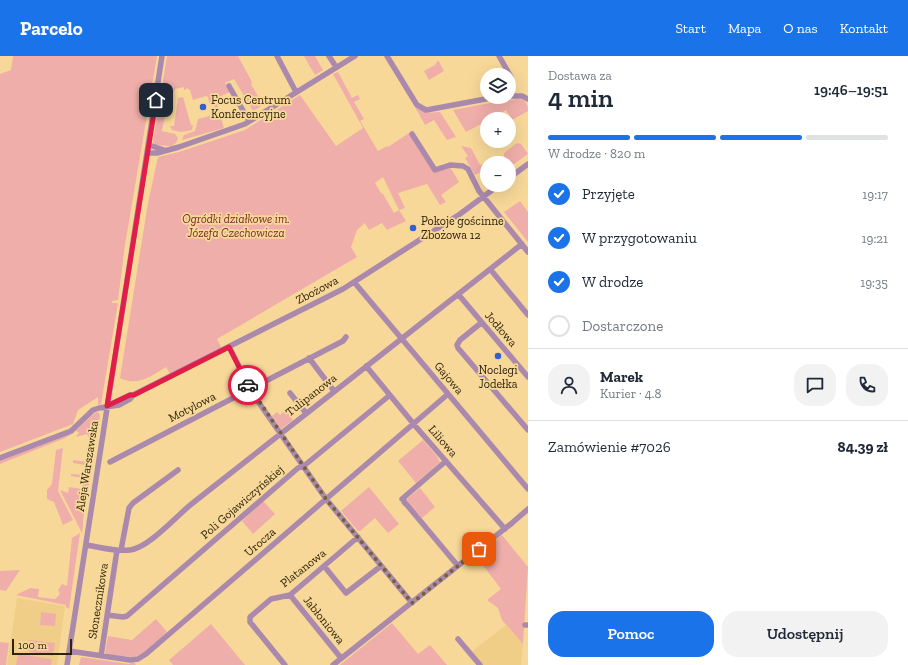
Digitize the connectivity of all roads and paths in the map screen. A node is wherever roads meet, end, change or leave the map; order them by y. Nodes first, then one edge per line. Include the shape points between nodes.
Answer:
1 (162, 56) edge
2 (277, 56) edge
3 (329, 56) edge
4 (355, 56) edge
5 (387, 56) edge
6 (498, 56) edge
7 (336, 67) junction
8 (506, 68) edge
9 (229, 86) dead end
10 (296, 92) junction
11 (516, 96) edge
12 (528, 98) edge
13 (480, 100) edge
14 (249, 121) junction
15 (412, 134) dead end
16 (149, 145) junction
17 (166, 150) junction
18 (147, 153) junction
19 (528, 164) edge
20 (516, 173) edge
21 (490, 192) edge
22 (484, 197) junction
23 (522, 244) junction
24 (528, 252) edge
25 (490, 269) junction
26 (354, 282) junction
27 (458, 294) junction
28 (528, 315) edge
29 (481, 323) junction
30 (346, 337) dead end
31 (401, 338) junction
32 (229, 347) junction
33 (309, 358) junction
34 (366, 366) junction
35 (528, 377) edge
36 (250, 389) junction
37 (334, 391) junction
38 (290, 392) dead end
39 (448, 394) junction
40 (390, 395) junction
41 (107, 406) junction
42 (306, 413) junction
43 (414, 423) junction
44 (528, 430) edge
45 (280, 434) junction
46 (0, 458) edge
47 (446, 461) junction
48 (110, 462) dead end
49 (303, 466) junction
50 (178, 470) dead end
51 (528, 489) edge
52 (326, 499) junction
53 (528, 509) edge
54 (528, 514) edge
55 (512, 523) junction
56 (505, 529) junction
57 (358, 537) junction
58 (86, 545) junction
59 (119, 550) junction
60 (324, 566) junction
61 (381, 566) junction
62 (458, 566) junction
63 (290, 595) junction
64 (412, 603) junction
65 (107, 616) junction
66 (458, 639) dead end
67 (69, 651) junction
68 (101, 656) junction
69 (341, 658) junction
70 (67, 665) edge
71 (285, 665) edge
72 (333, 665) edge
73 (480, 665) edge

1 - 16 street, Aleja Warszawska
2 - 10 street
3 - 7 street
4 - 7 street
5 - 13 street via 412,98 421,108 426,110
6 - 8 street
7 - 10 street
9 - 14 street
10 - 14 street
11 - 12 street
14 - 17 street
15 - 22 street via 435,170 446,165 466,168
16 - 17 street
16 - 18 street, Aleja Warszawska
17 - 18 street
18 - 41 street, Aleja Warszawska
19 - 20 street
21 - 22 street, Zbożowa
22 - 23 street
22 - 26 street, Zbożowa
23 - 24 street
23 - 25 street, Tulipanowa
25 - 27 street, Tulipanowa
25 - 28 street
26 - 31 street, Gajowa
26 - 32 street, Zbożowa
27 - 29 street, Jodłowa
27 - 31 street, Tulipanowa
29 - 35 street, Jodłowa
29 - 44 street via 460,340 458,348
30 - 33 street, Motylowa
31 - 34 street, Tulipanowa
31 - 39 street, Gajowa
32 - 36 street
32 - 41 street, Zbożowa
33 - 36 street, Motylowa
33 - 37 street
34 - 37 street, Tulipanowa
34 - 40 street, Liliowa
36 - 45 street
36 - 48 street, Motylowa
37 - 42 street, Tulipanowa
38 - 42 street
39 - 43 street, Urocza
39 - 51 street, Gajowa
40 - 43 street, Liliowa
40 - 49 street, Poli Gojawiczyńskiej
41 - 46 street, Zbożowa via 93,410 71,431
41 - 58 street, Aleja Warszawska
42 - 45 street, Tulipanowa
43 - 47 street, Liliowa
43 - 52 street, Urocza
45 - 49 street
45 - 59 street, Tulipanowa via 152,539 137,548
47 - 56 street, Liliowa
47 - 62 street via 403,499
49 - 52 street
49 - 65 street, Poli Gojawiczyńskiej via 127,616
50 - 59 street, Słonecznikowa via 129,508
52 - 57 street
52 - 68 street, Urocza via 150,652 138,659 130,660
53 - 55 street
54 - 55 street
55 - 56 street
56 - 62 street
57 - 60 street, Platanowa
57 - 61 street
58 - 59 street, Tulipanowa
58 - 67 street, Aleja Warszawska
59 - 65 street, Słonecznikowa
60 - 61 street via 346,593
60 - 63 street, Platanowa
61 - 64 street
62 - 64 street
63 - 69 street, Jabłoniowa
63 - 71 street, Platanowa via 271,599 249,620
64 - 69 street
65 - 68 street, Słonecznikowa
66 - 73 street
67 - 68 street, Urocza
67 - 70 street, Aleja Warszawska
69 - 72 street

